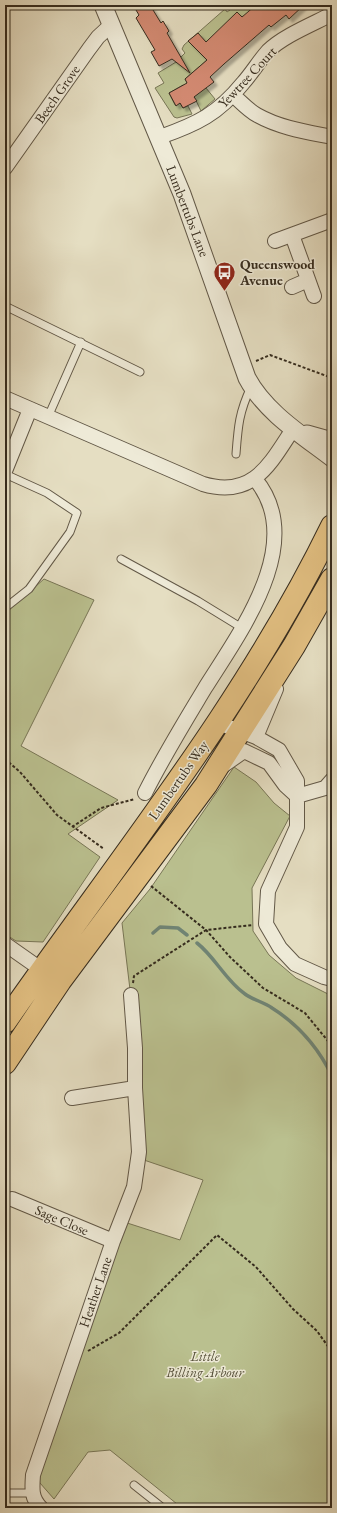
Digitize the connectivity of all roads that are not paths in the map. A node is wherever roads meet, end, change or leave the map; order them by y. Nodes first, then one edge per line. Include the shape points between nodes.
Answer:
1 (103, 5) edge
2 (332, 14) edge
3 (112, 24) junction
4 (233, 95) junction
5 (160, 137) junction
6 (332, 137) edge
7 (5, 168) edge
8 (332, 220) edge
9 (292, 235) junction
10 (276, 241) dead end
11 (308, 280) junction
12 (292, 287) dead end
13 (314, 296) dead end
14 (5, 306) edge
15 (80, 342) junction
16 (140, 372) dead end
17 (252, 386) junction
18 (5, 398) edge
19 (30, 409) junction
20 (48, 417) junction
21 (293, 429) junction
22 (332, 441) edge
23 (236, 454) dead end
24 (332, 458) edge
25 (5, 472) edge
26 (255, 479) junction
27 (332, 526) edge
28 (121, 559) dead end
29 (332, 578) edge
30 (5, 608) edge
31 (242, 628) junction
32 (218, 723) junction
33 (249, 733) junction
34 (332, 780) edge
35 (206, 785) junction
36 (145, 793) road end
37 (297, 796) junction
38 (5, 944) edge
39 (42, 970) junction
40 (332, 979) edge
41 (131, 995) road end
42 (5, 1022) edge
43 (5, 1063) edge
44 (135, 1088) junction
45 (72, 1098) dead end
46 (12, 1199) dead end
47 (113, 1241) junction
48 (134, 1485) dead end
49 (5, 1492) edge
50 (31, 1493) junction
51 (41, 1508) edge
52 (163, 1508) edge

1 - 3 street, Lumbertubs Lane
2 - 4 street, Yewtree Court via 273,47
3 - 5 street, Lumbertubs Lane
3 - 7 street, Beech Grove via 89,49
4 - 5 street, Yewtree Court via 206,118
4 - 6 street via 256,114 278,125
5 - 17 street, Lumbertubs Lane via 198,236 242,366
8 - 9 street
9 - 10 street
9 - 11 street
11 - 12 street
11 - 13 street
14 - 15 lane
15 - 16 lane
15 - 20 lane
17 - 21 street, Lumbertubs Lane via 264,402
17 - 23 lane via 239,415
18 - 19 street
19 - 20 street
19 - 25 street
20 - 26 street via 214,487 232,488
21 - 22 street
21 - 24 street, Lumbertubs Lane
21 - 26 street via 268,466
25 - 30 lane via 47,493 78,513 70,532 29,589
26 - 31 street, Lumbertubs Way via 263,488 272,508 272,549 265,584
27 - 32 highway, Lumbertubs Way via 314,564 274,634
28 - 31 lane
29 - 33 highway, Lumbertubs Way
31 - 36 street, Lumbertubs Way via 161,760
32 - 33 street
32 - 39 highway, Lumbertubs Way
33 - 35 highway, Lumbertubs Way
33 - 37 street via 279,750 297,781
34 - 37 street via 325,788
35 - 37 street via 228,761 244,751 269,763 285,786
35 - 43 highway, Lumbertubs Way via 73,963
37 - 40 street via 297,827 268,890 266,924 280,948 295,964
38 - 39 street
39 - 42 highway, Lumbertubs Way
41 - 44 street, Heather Lane
44 - 45 street
44 - 47 street, Heather Lane via 139,1152 134,1187
46 - 47 street, Sage Close
47 - 50 street, Heather Lane via 35,1468
48 - 52 lane
49 - 50 lane
50 - 51 street

